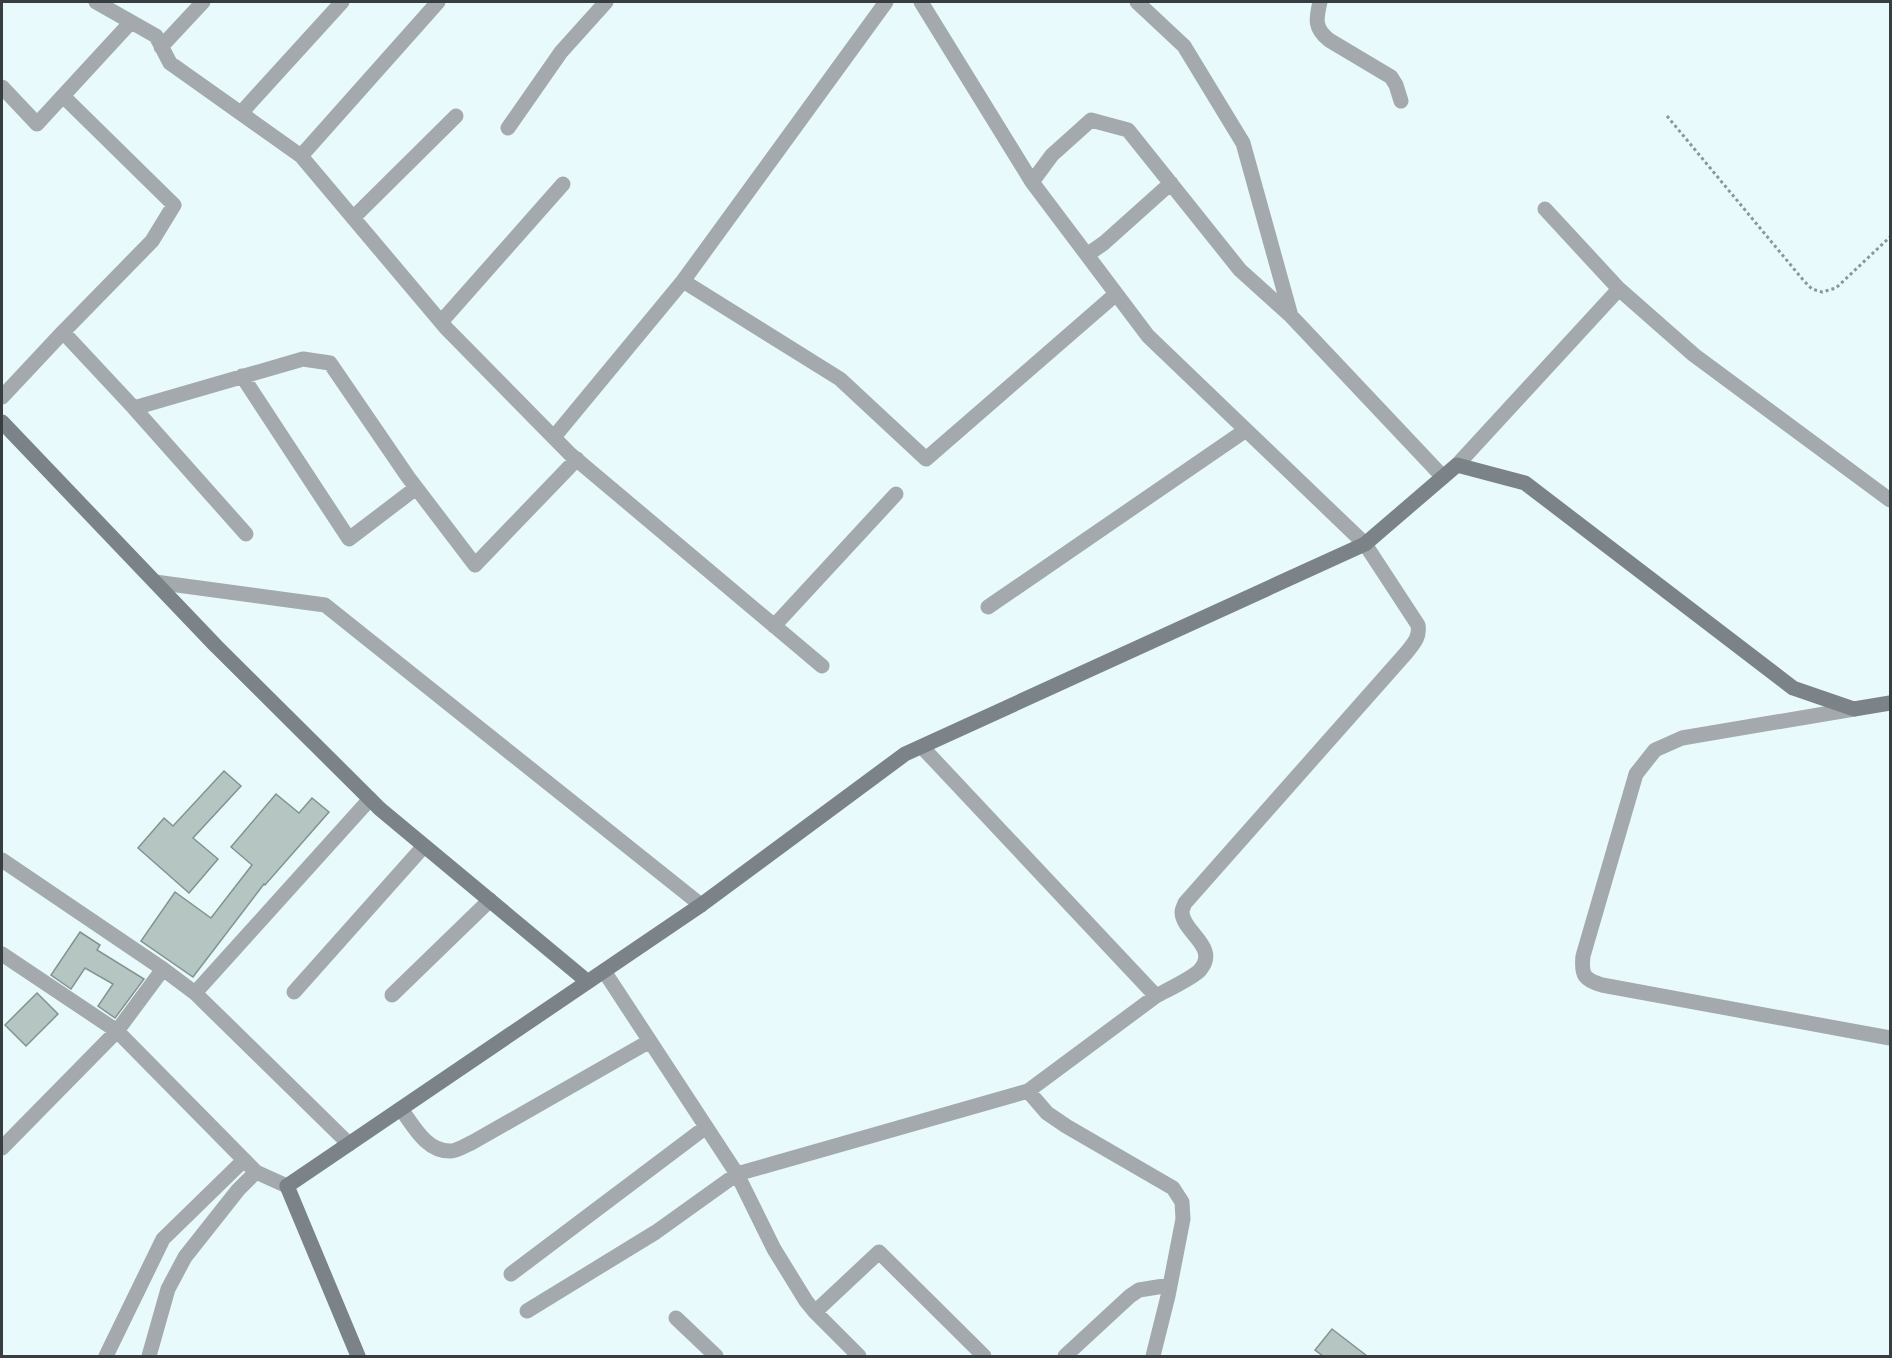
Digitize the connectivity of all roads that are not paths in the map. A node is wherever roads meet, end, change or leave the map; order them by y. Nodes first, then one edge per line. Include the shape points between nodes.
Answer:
1 (96, 2) edge
2 (203, 2) edge
3 (342, 2) edge
4 (438, 2) edge
5 (606, 2) edge
6 (886, 2) edge
7 (921, 2) edge
8 (1137, 2) edge
9 (1320, 2) edge
10 (131, 22) junction
11 (161, 47) junction
12 (2, 87) edge
13 (63, 96) junction
14 (1401, 101) dead end
15 (241, 113) junction
16 (456, 117) dead end
17 (508, 128) dead end
18 (301, 156) junction
19 (1032, 182) junction
20 (1171, 183) junction
21 (563, 184) dead end
22 (1545, 209) dead end
23 (353, 218) junction
24 (1087, 255) junction
25 (683, 281) junction
26 (1619, 289) junction
27 (1116, 294) junction
28 (1291, 316) junction
29 (441, 322) junction
30 (63, 333) junction
31 (242, 376) junction
32 (2, 398) edge
33 (134, 408) junction
34 (2, 422) edge
35 (1246, 430) junction
36 (554, 437) junction
37 (577, 459) junction
38 (1457, 465) junction
39 (1443, 477) junction
40 (416, 488) junction
41 (896, 494) dead end
42 (1890, 500) edge
43 (246, 534) dead end
44 (1365, 544) junction
45 (155, 582) junction
46 (988, 607) dead end
47 (774, 626) junction
48 (822, 666) dead end
49 (1890, 703) edge
50 (1854, 709) junction
51 (922, 747) junction
52 (370, 800) junction
53 (424, 846) junction
54 (2, 860) edge
55 (490, 900) junction
56 (701, 905) junction
57 (2, 954) edge
58 (163, 969) junction
59 (604, 971) junction
60 (588, 982) junction
61 (294, 992) dead end
62 (195, 993) junction
63 (392, 995) dead end
64 (1156, 996) junction
65 (117, 1031) junction
66 (1890, 1038) edge
67 (650, 1041) junction
68 (1028, 1091) junction
69 (401, 1109) junction
70 (706, 1127) junction
71 (349, 1144) junction
72 (2, 1148) edge
73 (244, 1160) junction
74 (256, 1172) junction
75 (736, 1173) junction
76 (287, 1186) junction
77 (511, 1274) dead end
78 (1170, 1285) junction
79 (527, 1311) dead end
80 (814, 1312) junction
81 (676, 1318) dead end
82 (106, 1356) edge
83 (149, 1356) edge
84 (358, 1356) edge
85 (716, 1356) edge
86 (859, 1356) edge
87 (984, 1356) edge
88 (1065, 1356) edge
89 (1153, 1356) edge

1 - 10 street
2 - 11 street
3 - 15 street
4 - 18 street
5 - 17 street via 561,52
6 - 25 street
7 - 19 street
8 - 28 street via 1184,46 1243,143
9 - 14 street via 1317,24 1321,33 1391,77
10 - 11 street via 156,36
10 - 13 street
11 - 15 street via 170,63
12 - 13 street via 37,124
13 - 30 street via 174,205 152,241
15 - 18 street
16 - 23 street
18 - 23 street
19 - 20 street via 1052,155 1091,120 1128,130
19 - 24 street
20 - 24 street
20 - 28 street via 1240,270
21 - 29 street
22 - 26 street
23 - 29 street
24 - 27 street
25 - 27 street via 840,379 926,459
25 - 36 street
26 - 38 street
26 - 42 street via 1694,355
27 - 35 street via 1148,336
28 - 39 street
29 - 36 street
30 - 32 street
30 - 33 street
31 - 33 street
31 - 40 street via 303,359 330,363
31 - 40 street via 350,539
33 - 43 street
34 - 45 street
35 - 44 street
35 - 46 street
36 - 37 street
37 - 40 street via 475,565
37 - 47 street
38 - 39 street
38 - 50 street via 1525,483 1793,688
39 - 44 street
41 - 47 street
44 - 51 street
44 - 64 street via 1418,625 1417,640 1185,903 1185,921 1204,947 1205,961 1199,971
45 - 52 street
45 - 56 street via 325,605
47 - 48 street
49 - 50 street
50 - 66 street via 1682,738 1655,750 1636,774 1582,970 1587,980 1602,985
51 - 56 street via 905,754
51 - 64 street
52 - 53 street
52 - 62 street
53 - 55 street
53 - 61 street
54 - 58 street
55 - 60 street
55 - 63 street
56 - 59 street
57 - 65 street
58 - 62 street
58 - 65 street
59 - 60 street
59 - 67 street
60 - 69 street
62 - 71 street
64 - 68 street
65 - 72 street
65 - 73 street
67 - 69 street via 452,1152 425,1141
67 - 70 street
68 - 75 street
68 - 78 street via 1047,1113 1066,1126 1173,1188 1182,1202 1183,1219
69 - 71 street
70 - 75 street
70 - 77 street
71 - 76 street
73 - 74 street
73 - 82 street via 163,1239
74 - 76 street
74 - 83 street via 185,1257 168,1289
75 - 79 street via 656,1232
75 - 80 street via 774,1249
76 - 84 street
78 - 88 street via 1139,1290 1130,1296
78 - 89 street
80 - 86 street
80 - 87 street via 879,1252
81 - 85 street

